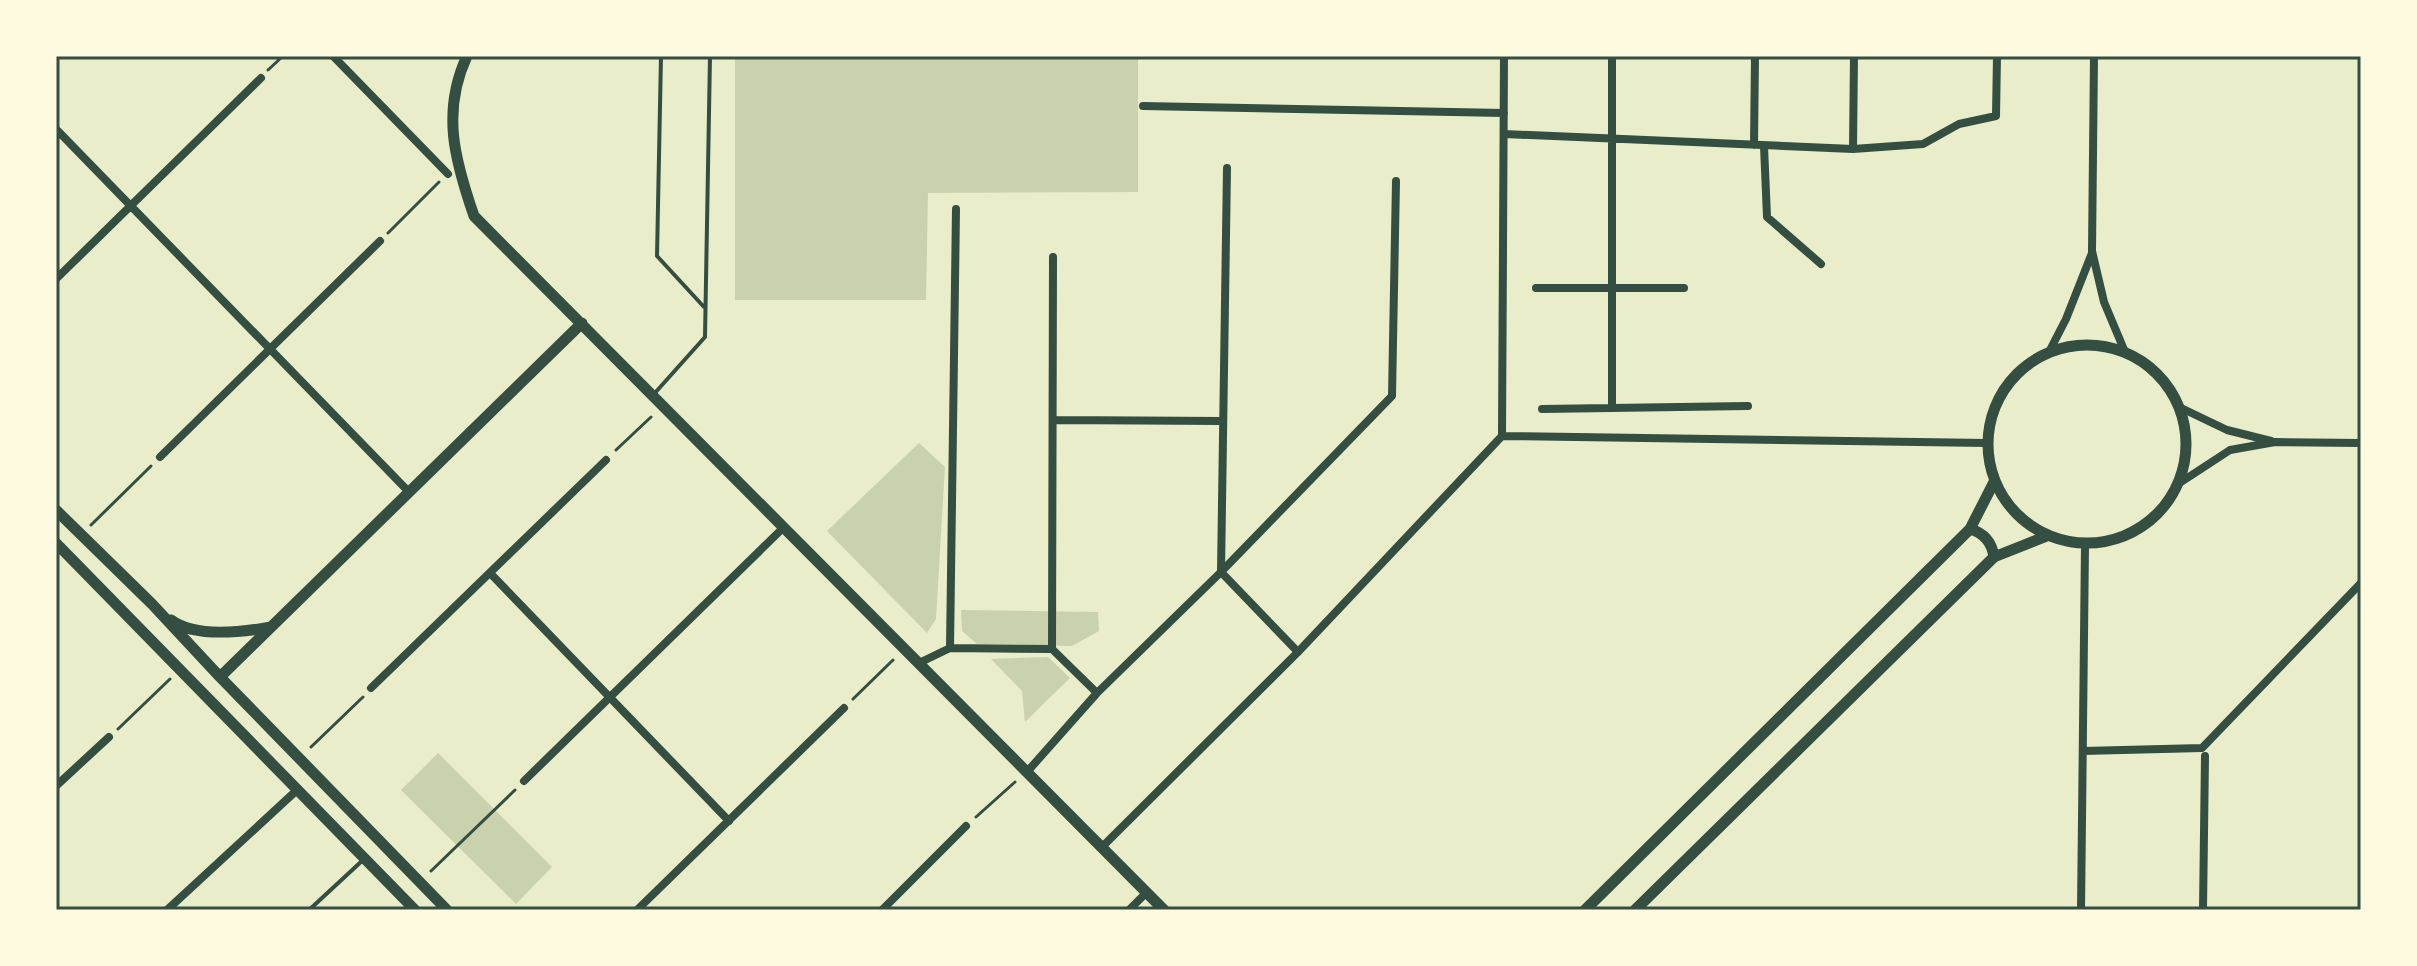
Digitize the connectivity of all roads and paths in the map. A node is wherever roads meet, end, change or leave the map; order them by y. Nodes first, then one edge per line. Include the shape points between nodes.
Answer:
1 (283, 56) edge
2 (333, 56) edge
3 (467, 56) edge
4 (661, 56) edge
5 (710, 56) edge
6 (1504, 56) edge
7 (1612, 56) edge
8 (1755, 56) edge
9 (1854, 56) edge
10 (1997, 56) edge
11 (2094, 56) edge
12 (261, 78) joint
13 (1143, 106) dead end
14 (1504, 113) junction
15 (56, 129) edge
16 (1504, 134) junction
17 (1612, 139) junction
18 (1754, 145) junction
19 (1764, 146) junction
20 (1853, 149) junction
21 (1227, 168) dead end
22 (448, 174) joint
23 (1396, 181) dead end
24 (130, 206) junction
25 (956, 209) dead end
26 (380, 241) joint
27 (2092, 252) junction
28 (1053, 257) dead end
29 (1821, 264) dead end
30 (56, 279) edge
31 (1536, 288) dead end
32 (1684, 288) dead end
33 (1612, 289) junction
34 (706, 308) junction
35 (582, 323) junction
36 (270, 349) junction
37 (2049, 352) junction
38 (2125, 352) junction
39 (653, 396) junction
40 (662, 406) junction
41 (1748, 406) dead end
42 (2179, 407) junction
43 (1612, 408) junction
44 (1542, 409) dead end
45 (1053, 420) junction
46 (1223, 421) junction
47 (1502, 436) junction
48 (2275, 442) junction
49 (1987, 443) junction
50 (2361, 443) edge
51 (160, 457) joint
52 (606, 460) joint
53 (1994, 482) junction
54 (2178, 484) junction
55 (409, 492) junction
56 (56, 510) edge
57 (784, 527) junction
58 (1970, 529) junction
59 (80, 535) junction
60 (2047, 536) junction
61 (56, 543) edge
62 (2085, 545) junction
63 (1994, 557) junction
64 (1221, 572) junction
65 (490, 573) junction
66 (2361, 583) edge
67 (152, 604) junction
68 (272, 627) junction
69 (950, 648) junction
70 (904, 649) junction
71 (1052, 649) junction
72 (1298, 652) junction
73 (919, 663) junction
74 (180, 670) junction
75 (220, 677) junction
76 (371, 688) joint
77 (1097, 693) junction
78 (610, 697) junction
79 (844, 708) joint
80 (109, 737) joint
81 (2083, 751) junction
82 (2205, 756) dead end
83 (299, 758) junction
84 (1027, 772) junction
85 (524, 781) joint
86 (56, 786) edge
87 (297, 790) junction
88 (729, 821) junction
89 (966, 826) joint
90 (1102, 847) junction
91 (365, 859) junction
92 (420, 882) junction
93 (1147, 892) junction
94 (167, 910) edge
95 (309, 910) edge
96 (415, 910) edge
97 (447, 910) edge
98 (637, 910) edge
99 (882, 910) edge
100 (1129, 910) edge
101 (1164, 910) edge
102 (1585, 910) edge
103 (1635, 910) edge
104 (2081, 910) edge
105 (2203, 910) edge

1 - 12 path
2 - 22 street
3 - 35 street via 452,122 456,166 474,216
4 - 34 lane via 657,256
5 - 34 lane
6 - 14 street
7 - 17 street
8 - 18 street
9 - 20 street
10 - 20 street via 1996,116 1959,124 1923,144
11 - 27 street
12 - 24 street
13 - 14 street
14 - 16 street
15 - 24 street
16 - 17 street
16 - 47 street
17 - 18 street
17 - 33 street
18 - 19 street
19 - 20 street
19 - 29 street via 1767,217
21 - 46 street
22 - 26 path
23 - 64 street via 1392,396
24 - 30 street
24 - 36 street
25 - 69 street
26 - 36 street
27 - 37 street
27 - 38 street via 2104,302
28 - 45 street
31 - 33 street
32 - 33 street
33 - 43 street
34 - 39 lane via 705,337
35 - 39 street
35 - 55 street
36 - 51 street
36 - 55 street
37 - 38 street via 2087,344
37 - 49 street via 2017,373 1995,405
38 - 42 street via 2158,374
39 - 40 street
40 - 52 path
40 - 57 street
41 - 43 street
42 - 48 street via 2227,430
42 - 54 street via 2186,446
43 - 44 street
45 - 46 street
45 - 71 street
46 - 64 street
47 - 49 street
47 - 72 street
48 - 50 street
48 - 54 street via 2230,450
49 - 53 street
51 - 59 path
52 - 65 street
53 - 58 street
53 - 60 street via 2015,514
54 - 62 street via 2156,516 2124,537
55 - 68 street
56 - 59 street
57 - 70 street
57 - 78 street
58 - 63 street via 1993,547
58 - 102 street
59 - 67 street
60 - 62 street
60 - 63 street
61 - 74 street
62 - 81 street
63 - 103 street
64 - 72 street
64 - 77 street
65 - 76 street
65 - 78 street
66 - 81 street via 2202,748
67 - 68 street via 175,624 207,631
67 - 75 street
68 - 75 street
69 - 71 street
69 - 73 street
70 - 73 street
70 - 79 path
71 - 77 street
72 - 90 street
73 - 84 street
74 - 80 path
74 - 87 street
75 - 83 street
76 - 83 path
77 - 84 street
78 - 85 street
78 - 88 street
79 - 88 street
80 - 86 street
81 - 104 street
82 - 105 street
83 - 92 street
84 - 89 path
84 - 90 street
85 - 92 path
87 - 91 street
87 - 94 street
88 - 98 street
89 - 99 street
90 - 93 street
91 - 95 lane
91 - 96 street
92 - 97 street
93 - 100 street
93 - 101 street

